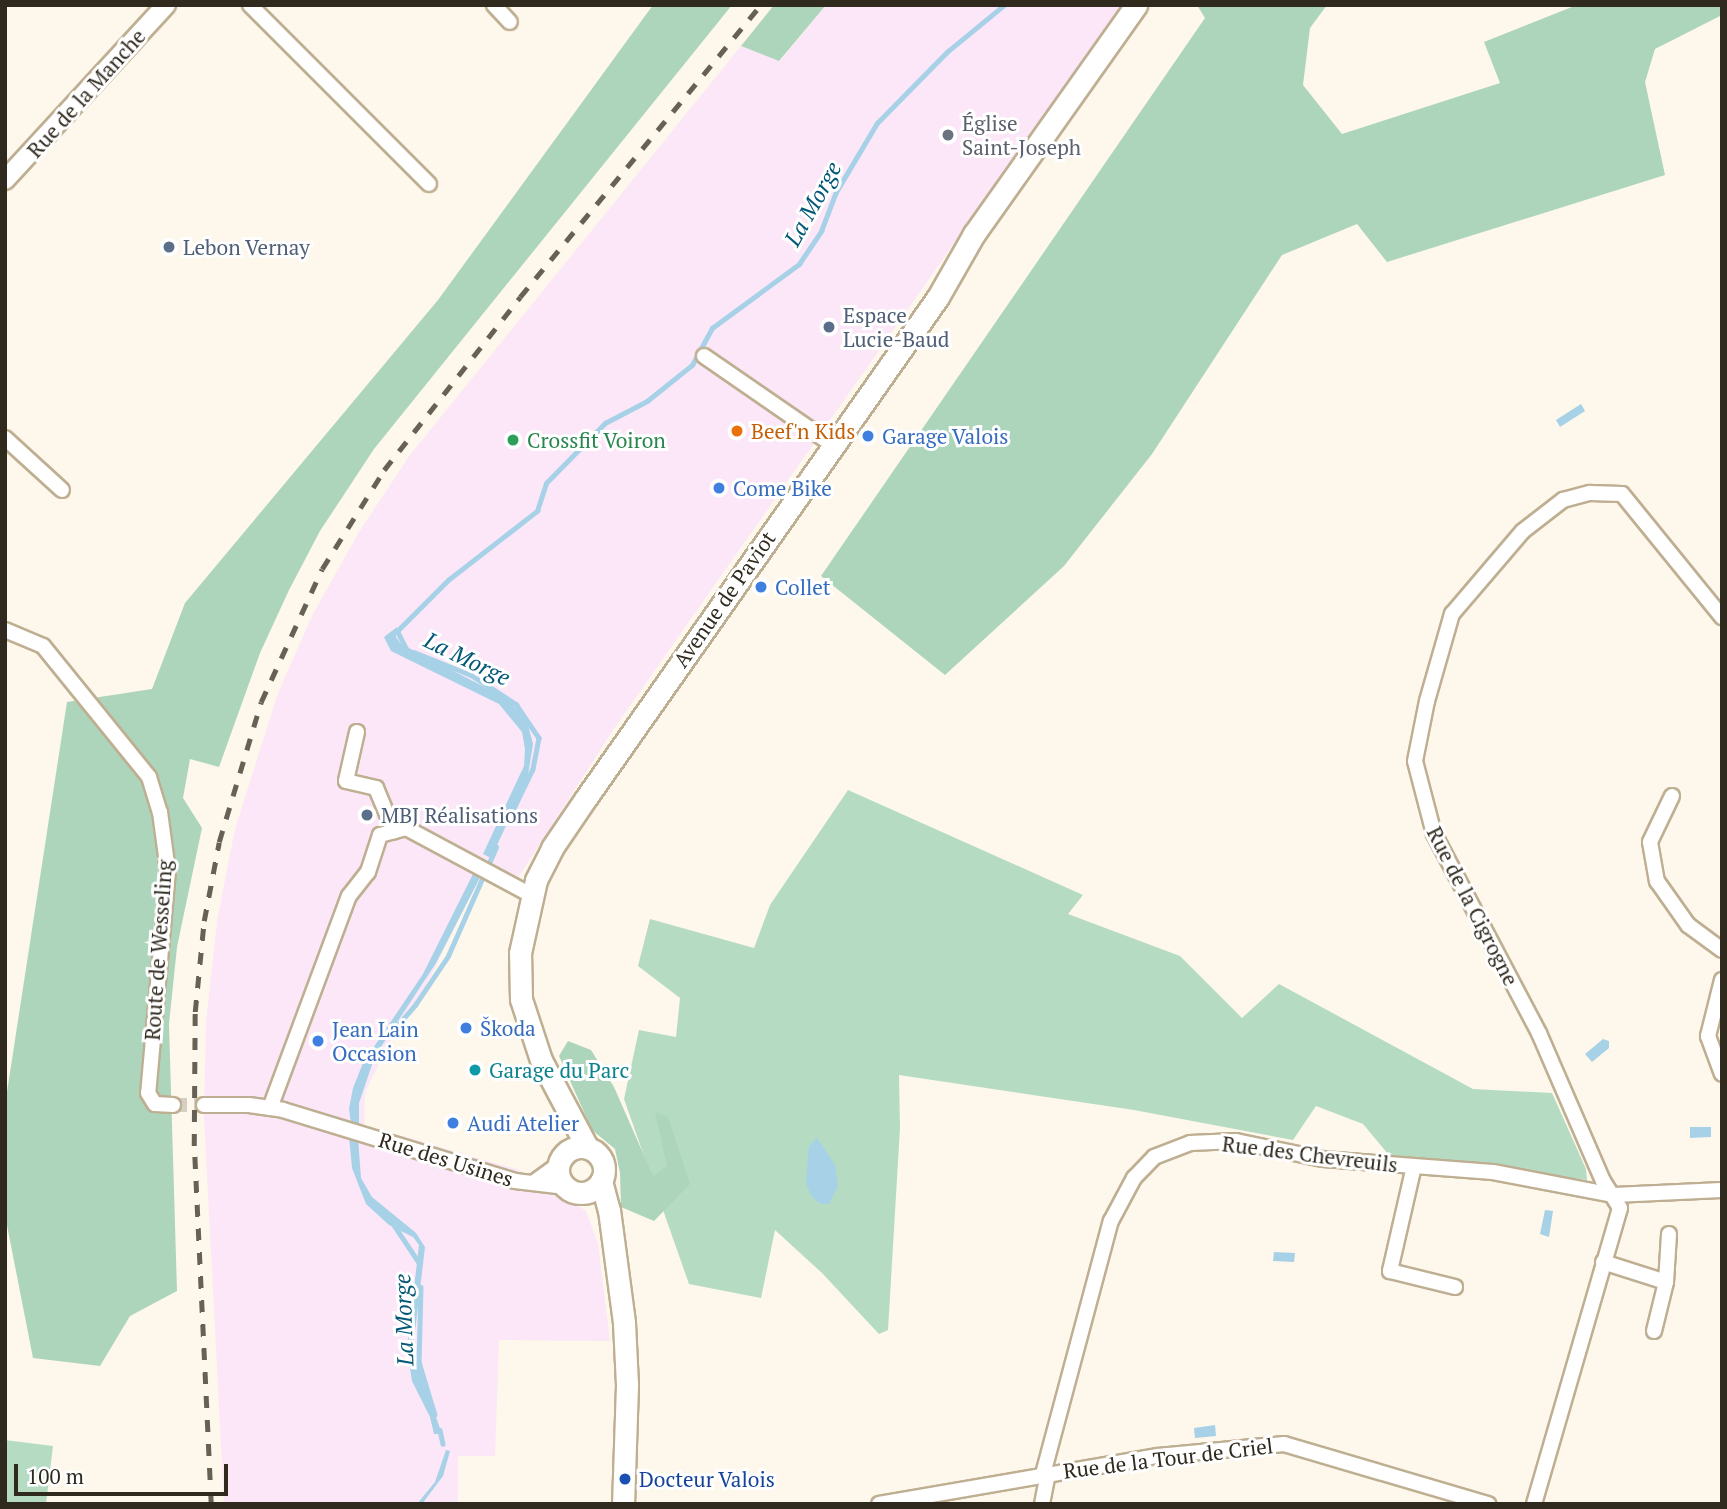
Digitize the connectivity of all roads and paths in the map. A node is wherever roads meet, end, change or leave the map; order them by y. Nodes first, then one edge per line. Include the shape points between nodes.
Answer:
1 (166, 5) edge
2 (250, 5) edge
3 (494, 5) edge
4 (1136, 5) edge
5 (510, 22) dead end
6 (5, 180) edge
7 (429, 184) dead end
8 (705, 356) dead end
9 (5, 438) edge
10 (833, 446) junction
11 (62, 489) dead end
12 (1722, 617) edge
13 (5, 630) edge
14 (357, 732) dead end
15 (1672, 796) dead end
16 (394, 831) junction
17 (531, 895) junction
18 (1722, 950) edge
19 (1722, 980) edge
20 (1722, 1074) edge
21 (554, 1089) junction
22 (173, 1105) tunnel mouth
23 (204, 1105) tunnel mouth
24 (270, 1108) junction
25 (587, 1147) junction
26 (561, 1159) junction
27 (1414, 1166) junction
28 (601, 1181) junction
29 (533, 1183) junction
30 (572, 1189) junction
31 (1722, 1190) edge
32 (1614, 1195) junction
33 (1669, 1234) dead end
34 (612, 1245) junction
35 (1603, 1262) junction
36 (1665, 1282) junction
37 (1455, 1287) dead end
38 (1654, 1331) dead end
39 (623, 1450) junction
40 (1046, 1474) junction
41 (610, 1504) edge
42 (622, 1504) edge
43 (879, 1504) edge
44 (1042, 1504) edge
45 (1488, 1504) edge
46 (1534, 1504) edge

1 - 6 street, Rue de la Manche
2 - 7 street
3 - 5 street
4 - 10 main road, Avenue de Paviot via 974,234 938,297
8 - 10 street
9 - 11 street
10 - 17 main road, Avenue de Paviot via 552,848
12 - 32 street, Rue de la Cigrogne via 1622,494 1590,493 1563,500 1523,531 1452,614 1434,668 1415,761 1434,834 1539,1033 1603,1181
13 - 22 street, Route de Wesseling via 43,646 149,777 160,812 168,871 148,1093 155,1104
14 - 16 street via 346,781 376,788
15 - 18 street via 1650,842 1657,881 1688,925
16 - 17 street via 406,828
16 - 24 street via 380,835 368,872 349,896
17 - 21 main road, Avenue de Paviot via 518,981
19 - 20 street via 1708,1036
21 - 25 main road, Avenue de Paviot
21 - 26 main road, Avenue de Paviot via 564,1131
23 - 24 street
24 - 29 street, Rue des Usines
25 - 26 main road via 570,1149
25 - 28 main road via 604,1163
26 - 29 street, Rue des Usines
26 - 30 main road via 561,1180
27 - 32 street, Rue des Chevreuils via 1493,1172
27 - 37 street via 1390,1271
27 - 40 street, Rue des Chevreuils via 1323,1158 1236,1142 1190,1143 1154,1157 1134,1178 1111,1221
28 - 30 main road via 591,1190
28 - 34 main road
29 - 30 street, Rue des Usines
30 - 34 main road via 597,1213
31 - 32 street, Rue des Chevreuils
32 - 35 street via 1620,1208
33 - 36 street
34 - 39 main road via 624,1322
35 - 36 street
35 - 46 street
36 - 38 street
39 - 41 main road
39 - 42 main road
40 - 43 street, Rue de la Tour de Criel
40 - 44 street, Rue de la Tour de Criel
40 - 45 street, Rue de la Tour de Criel via 1158,1456 1284,1444

